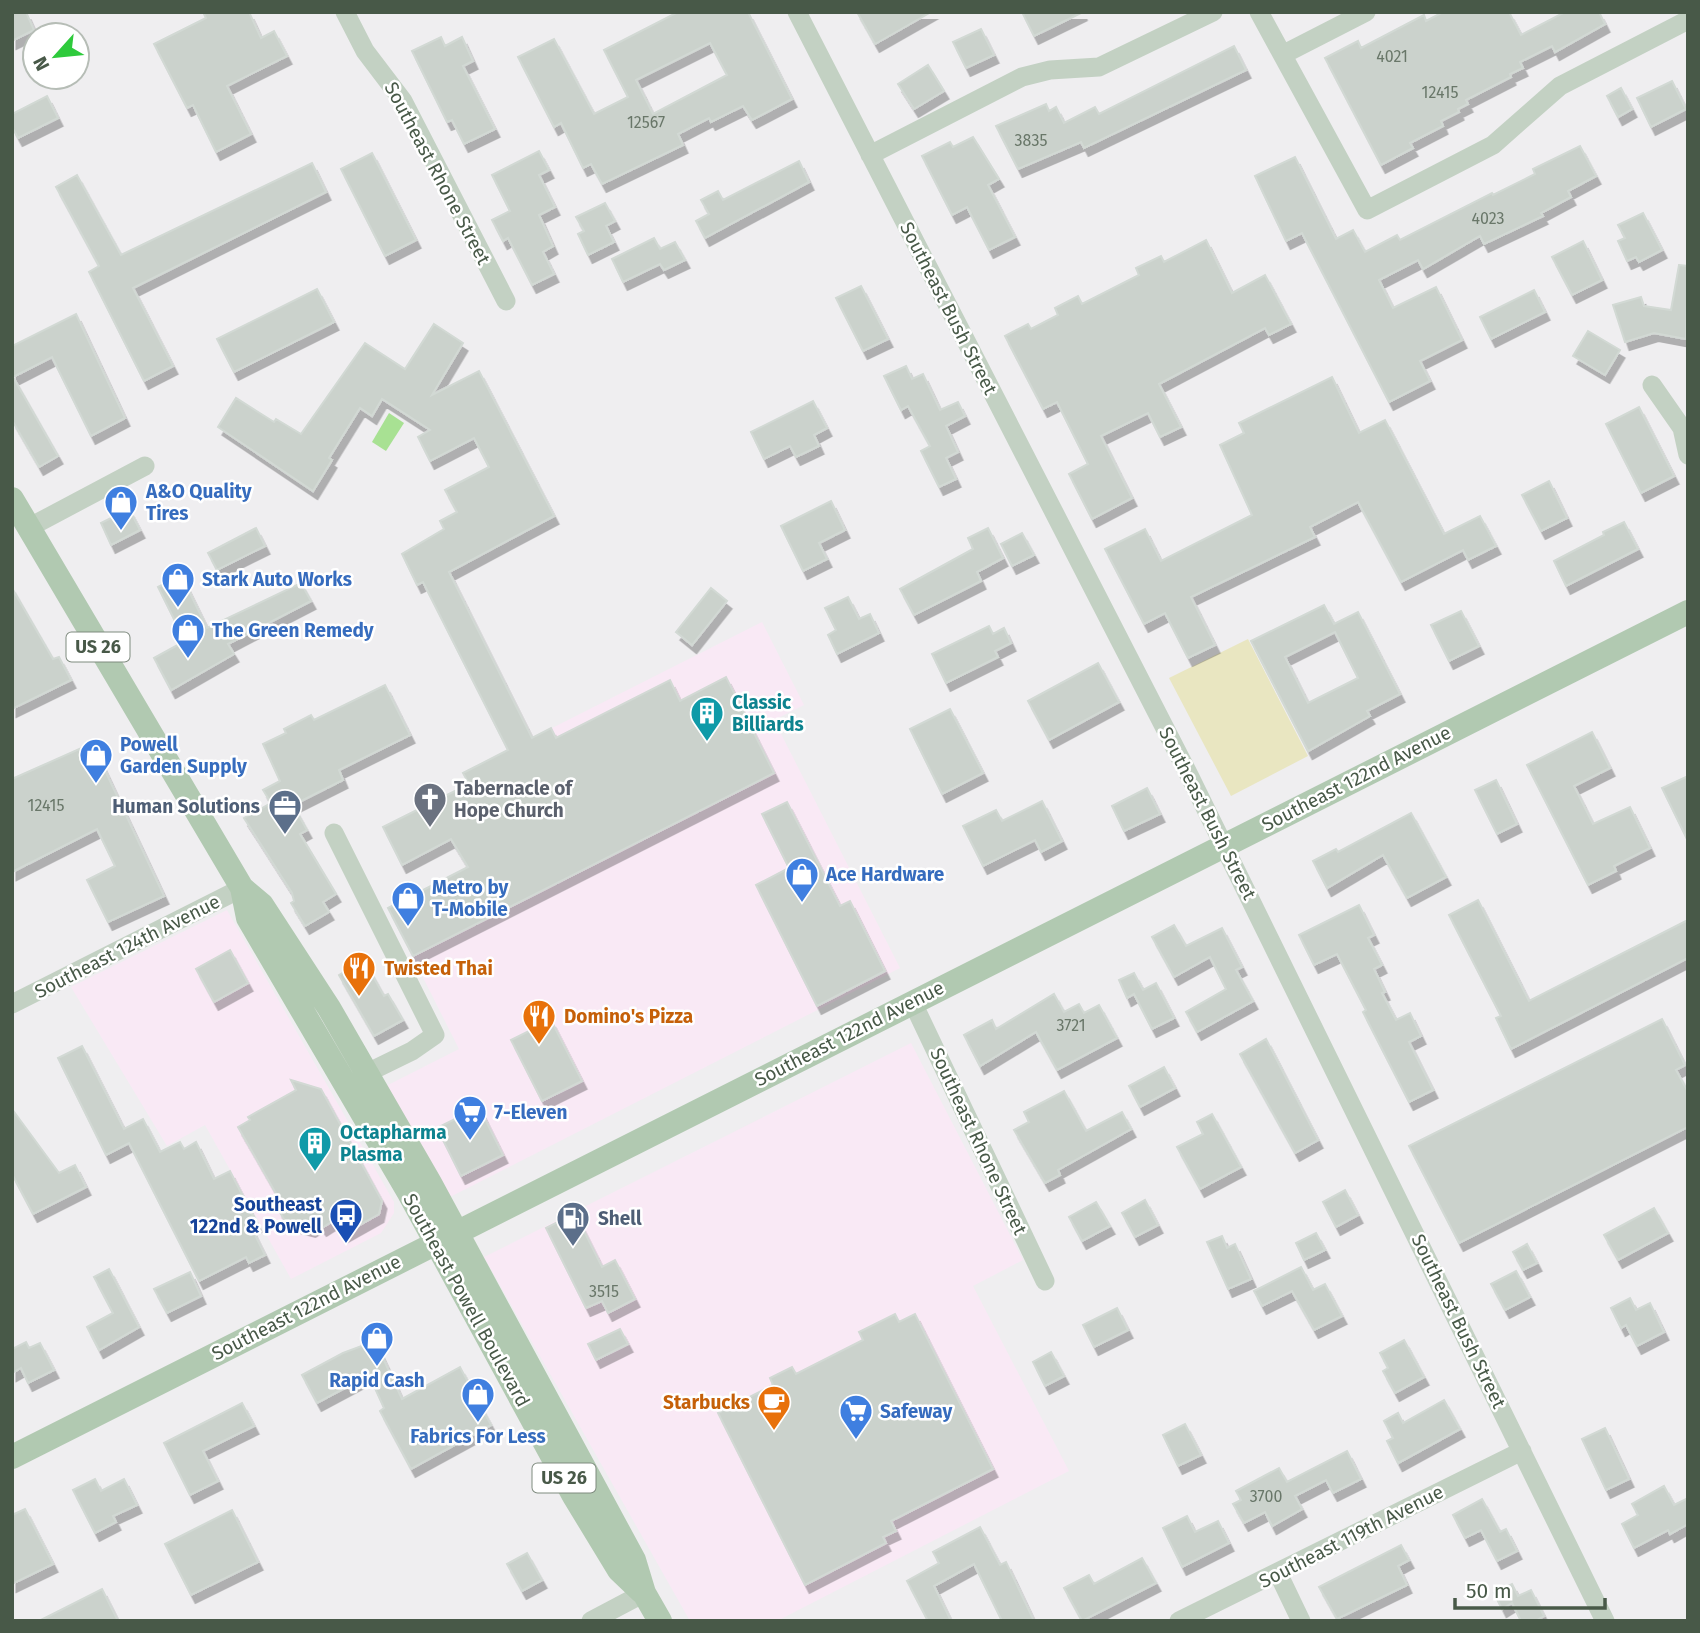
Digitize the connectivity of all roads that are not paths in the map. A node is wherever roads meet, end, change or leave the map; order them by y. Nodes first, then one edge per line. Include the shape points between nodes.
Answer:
1 (345, 12) edge
2 (797, 12) edge
3 (1213, 12) edge
4 (1259, 12) edge
5 (1366, 12) edge
6 (1688, 20) edge
7 (1284, 54) junction
8 (870, 155) junction
9 (506, 300) dead end
10 (1652, 385) dead end
11 (1688, 455) edge
12 (145, 466) dead end
13 (12, 499) edge
14 (28, 528) junction
15 (1688, 611) edge
16 (334, 833) dead end
17 (1224, 844) junction
18 (242, 888) junction
19 (912, 1001) junction
20 (12, 1004) edge
21 (367, 1073) junction
22 (445, 1237) junction
23 (1045, 1280) dead end
24 (1522, 1451) junction
25 (12, 1457) edge
26 (1278, 1573) junction
27 (644, 1593) junction
28 (591, 1621) edge
29 (660, 1621) edge
30 (1179, 1621) edge
31 (1301, 1621) edge
32 (1605, 1621) edge

1 - 9 street, Southeast Rhone Street via 365,51 403,102
2 - 8 street, Southeast Bush Street
3 - 8 street via 1099,67 1050,69 1022,77
4 - 7 street
5 - 7 street
6 - 7 street via 1560,86 1493,145 1367,209
8 - 17 street, Southeast Bush Street
10 - 11 street via 1682,428
12 - 14 street
13 - 14 main road, Southeast Powell Boulevard / US 26
14 - 18 main road, Southeast Powell Boulevard / US 26
15 - 17 main road, Southeast 122nd Avenue
16 - 21 street via 435,1035
17 - 19 main road, Southeast 122nd Avenue
17 - 24 street, Southeast Bush Street
18 - 20 street, Southeast 124th Avenue
18 - 21 main road, Southeast Powell Boulevard / US 26 via 262,905
18 - 22 main road, Southeast Powell Boulevard / US 26 via 248,918
19 - 22 main road, Southeast 122nd Avenue
19 - 23 street, Southeast Rhone Street
21 - 22 main road, Southeast Powell Boulevard / US 26
22 - 25 main road, Southeast 122nd Avenue
22 - 27 main road, Southeast Powell Boulevard / US 26 via 634,1560
24 - 26 street, Southeast 119th Avenue
24 - 32 street, Southeast Bush Street
26 - 30 street, Southeast 119th Avenue
26 - 31 street
27 - 28 street
27 - 29 main road, Southeast Powell Boulevard / US 26

